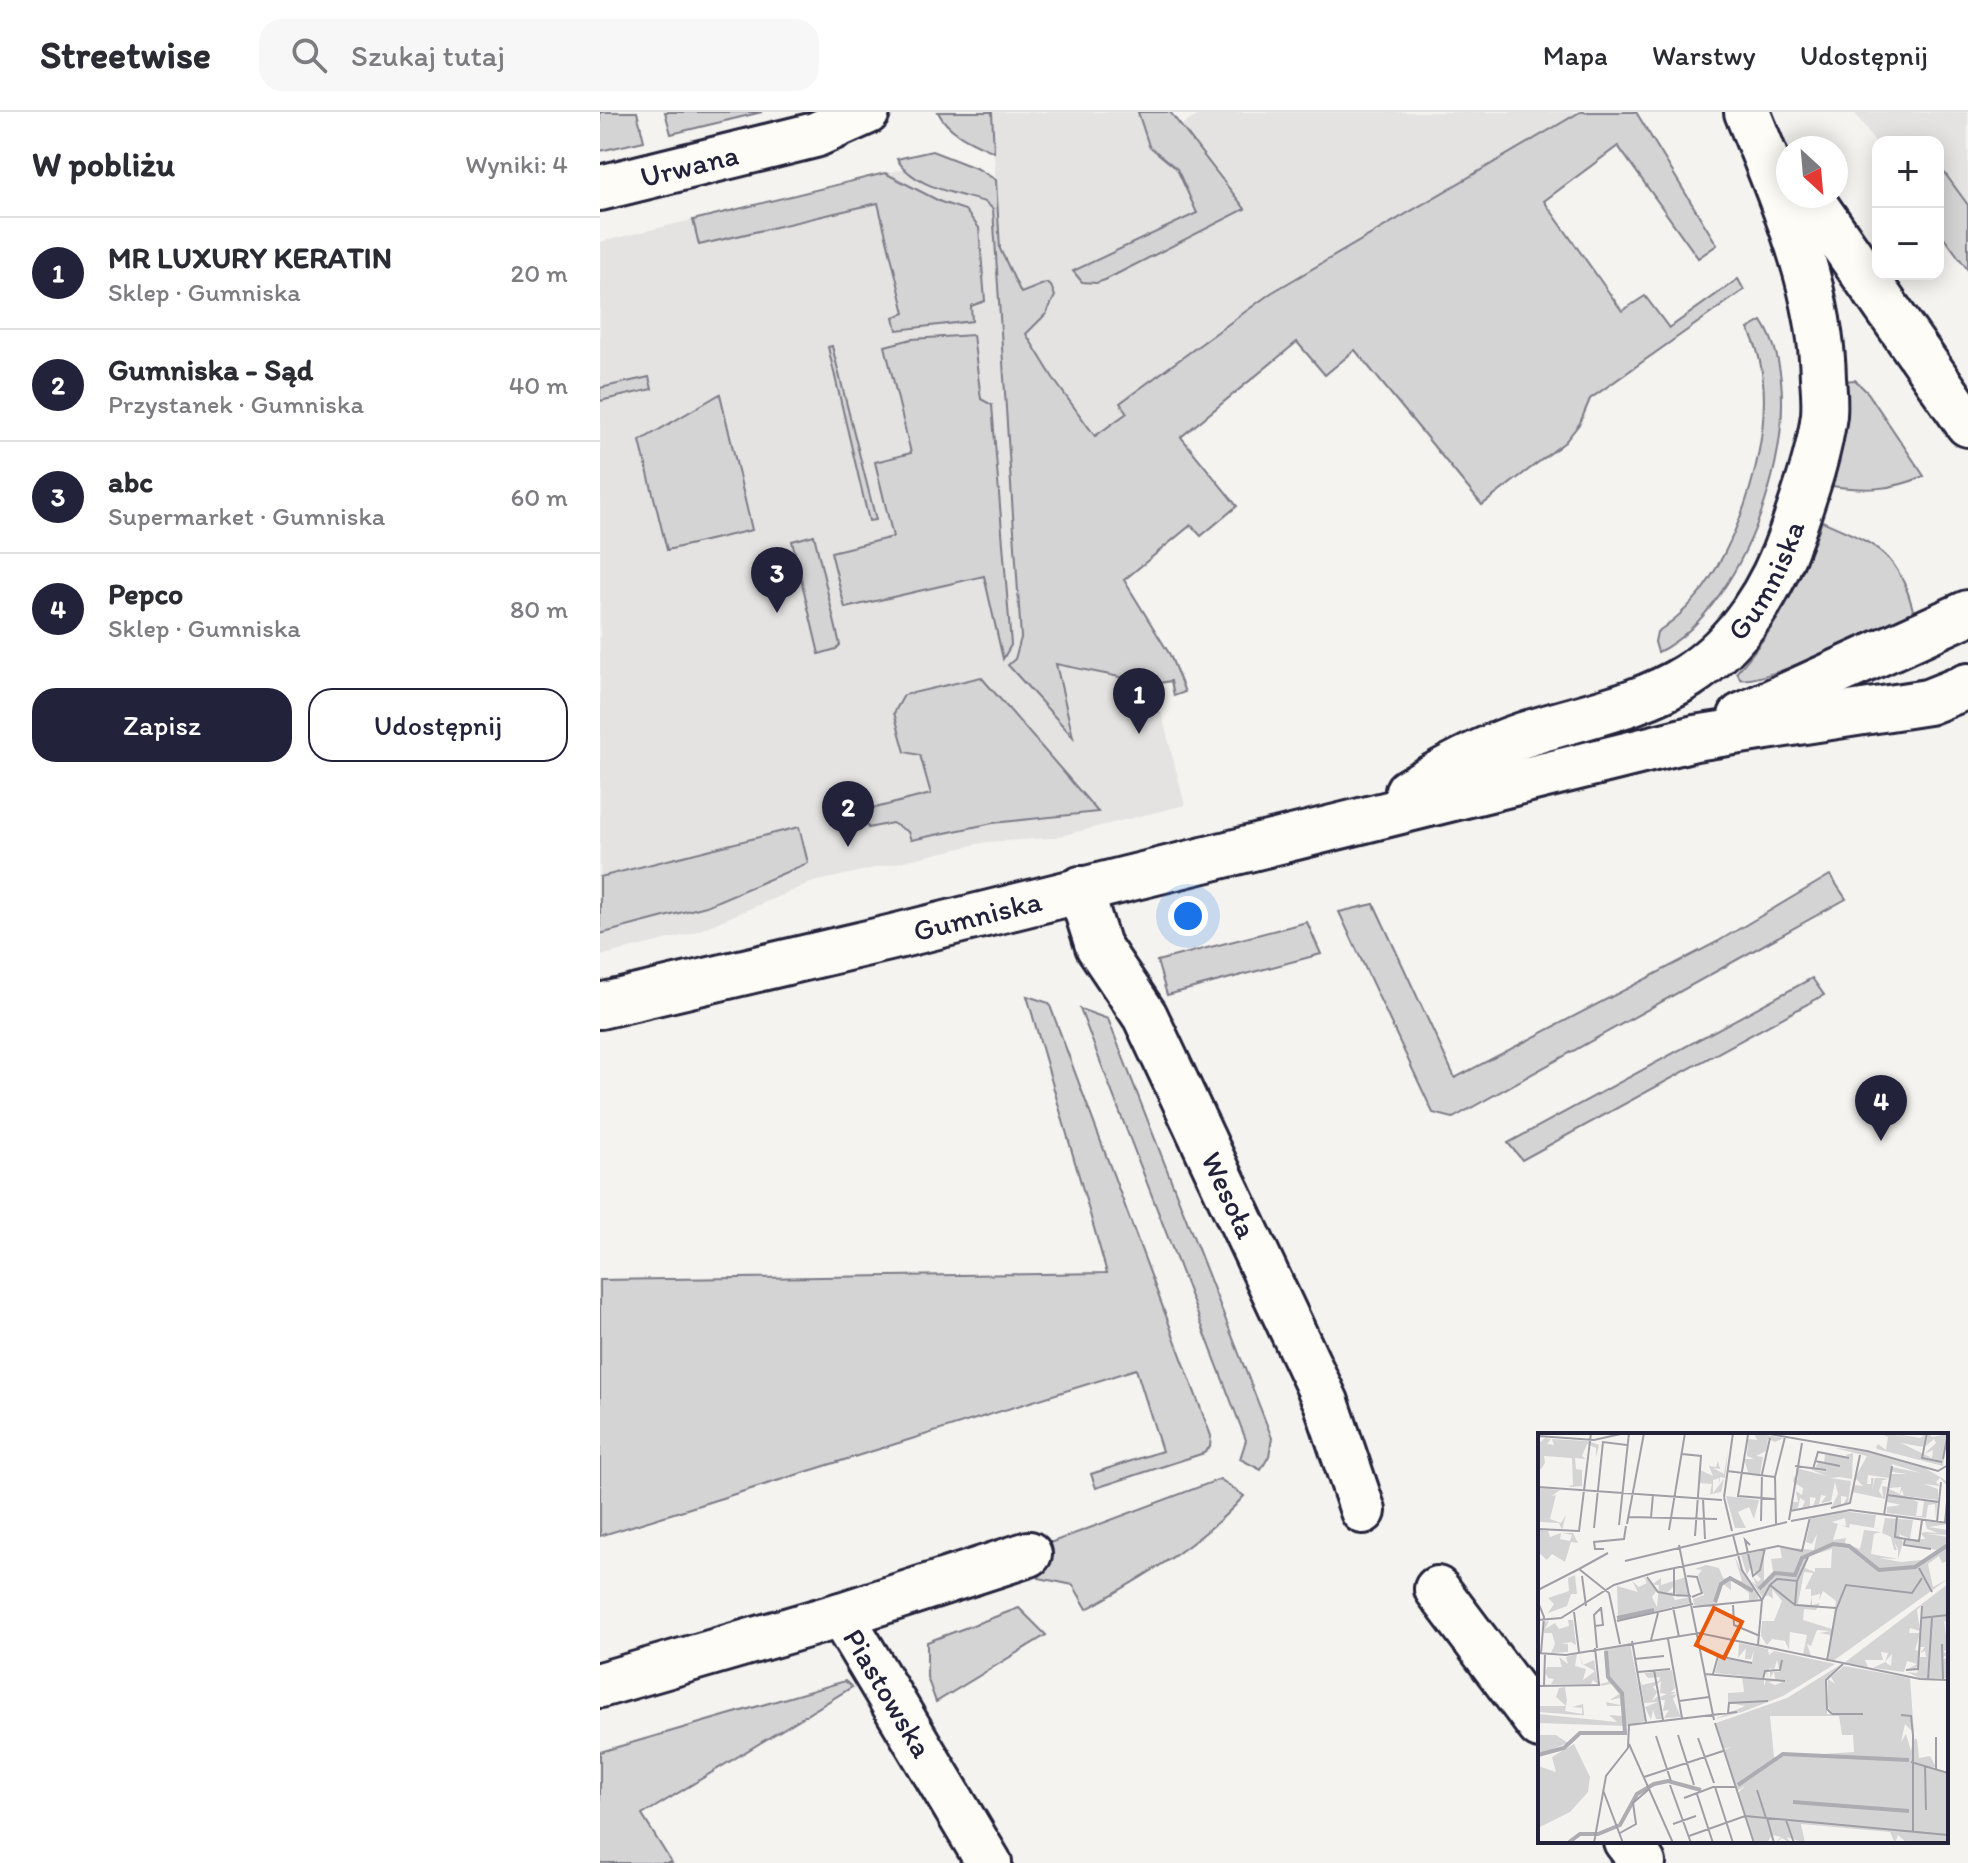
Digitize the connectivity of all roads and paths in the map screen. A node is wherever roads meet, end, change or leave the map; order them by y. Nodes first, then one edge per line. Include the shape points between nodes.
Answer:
1 (867, 112) edge
2 (1749, 112) edge
3 (1776, 149) edge
4 (600, 188) edge
5 (1817, 208) edge
6 (1968, 424) edge
7 (1968, 613) edge
8 (1968, 686) edge
9 (1948, 702) edge
10 (1695, 738) junction
11 (1355, 820) junction
12 (1080, 889) junction
13 (600, 1006) edge
14 (1363, 1511) dead end
15 (1029, 1554) dead end
16 (1437, 1589) dead end
17 (841, 1615) junction
18 (600, 1685) edge
19 (1538, 1723) edge
20 (1628, 1843) edge
21 (989, 1863) edge
22 (1643, 1863) edge

1 - 4 street, Urwana via 815,135
2 - 3 street
2 - 11 street, Gumniska via 1802,258 1823,351 1824,413 1814,465 1786,549 1762,600 1721,651 1687,676 1656,692 1519,736
5 - 6 street
7 - 10 street, Gumniska
8 - 9 street, Gumniska
9 - 10 street, Gumniska
10 - 11 street, Gumniska
11 - 12 street, Gumniska
12 - 13 street, Gumniska
12 - 14 street, Wesoła via 1098,946 1145,1016 1326,1402
15 - 17 street
16 - 19 street
17 - 18 street, Piastowska
17 - 21 street, Piastowska
20 - 22 street

